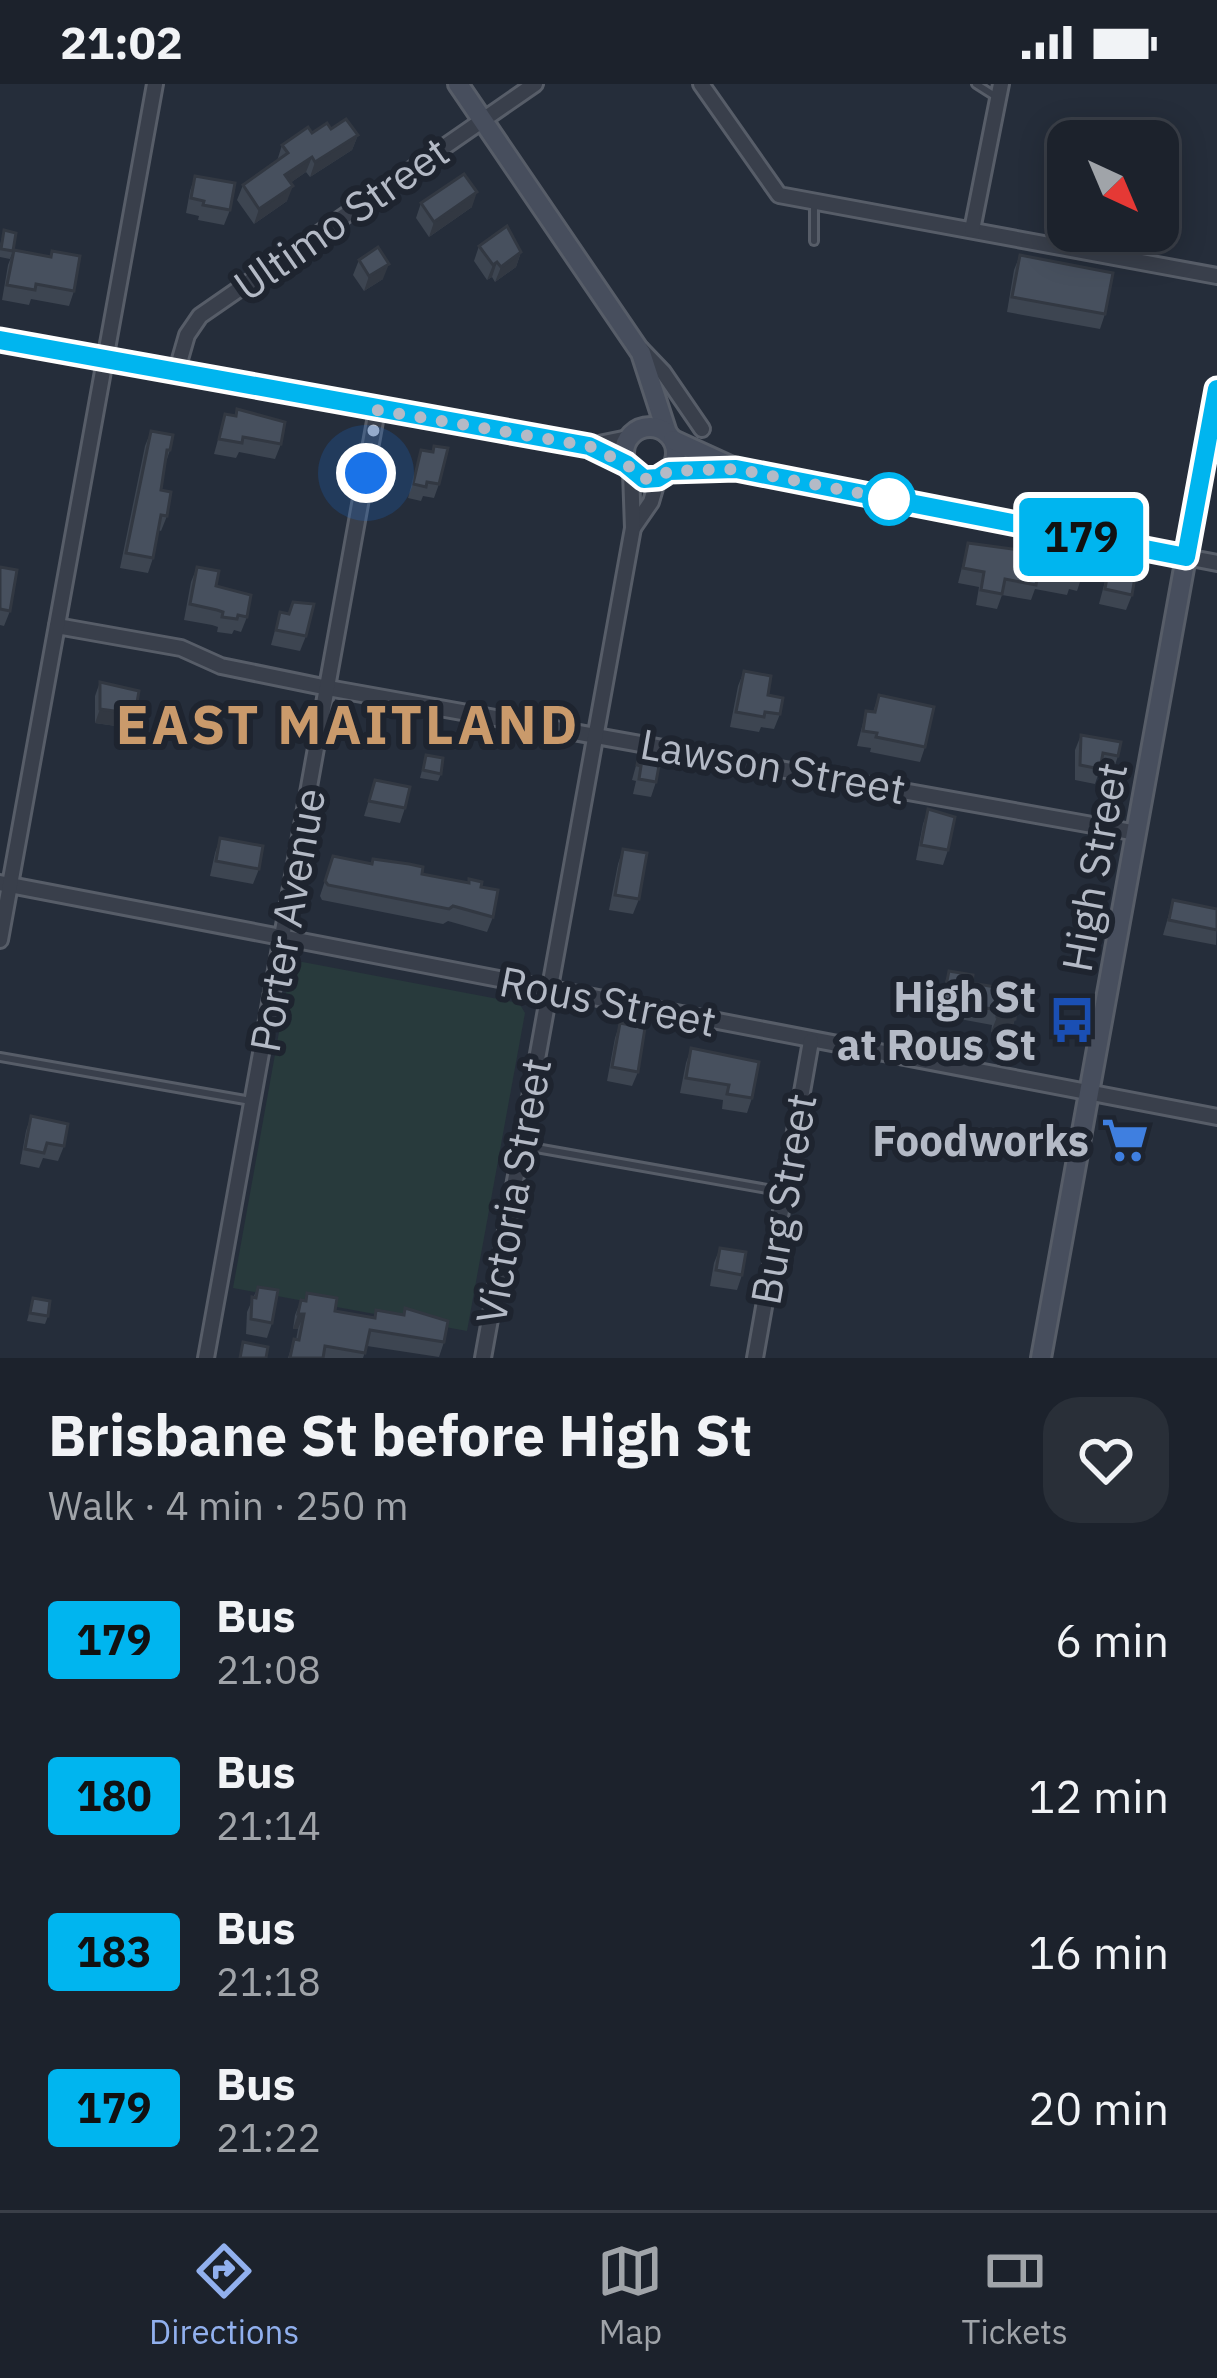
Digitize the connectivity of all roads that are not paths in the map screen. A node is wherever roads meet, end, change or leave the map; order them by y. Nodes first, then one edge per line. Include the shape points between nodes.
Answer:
1 (155, 84) edge
2 (458, 84) edge
3 (535, 84) edge
4 (701, 84) edge
5 (976, 84) edge
6 (1000, 91) edge
7 (482, 120) junction
8 (814, 202) junction
9 (972, 230) junction
10 (814, 241) dead end
11 (1217, 276) edge
12 (0, 340) edge
13 (633, 341) junction
14 (104, 359) junction
15 (176, 373) junction
16 (650, 387) junction
17 (1217, 389) edge
18 (377, 410) junction
19 (703, 429) dead end
20 (632, 434) junction
21 (670, 437) junction
22 (589, 446) junction
23 (628, 468) junction
24 (736, 469) junction
25 (664, 475) junction
26 (633, 528) junction
27 (1186, 557) junction
28 (1217, 563) edge
29 (57, 626) junction
30 (328, 688) junction
31 (596, 734) junction
32 (1137, 833) junction
33 (5, 884) edge
34 (280, 939) junction
35 (0, 940) edge
36 (549, 989) junction
37 (812, 1041) junction
38 (0, 1057) edge
39 (1088, 1094) junction
40 (256, 1102) junction
41 (1217, 1117) edge
42 (521, 1146) junction
43 (784, 1192) junction
44 (206, 1358) edge
45 (483, 1358) edge
46 (755, 1358) edge
47 (1041, 1358) edge

1 - 14 street
2 - 7 main road
3 - 7 street, Ultimo Street
4 - 8 street via 779,195
5 - 6 lane
6 - 9 street
7 - 13 main road
7 - 15 street, Ultimo Street via 200,316
8 - 9 street
8 - 10 lane
9 - 11 street
12 - 14 street
13 - 16 main road
13 - 19 street
14 - 15 street
14 - 29 street
15 - 18 street
16 - 20 main road
16 - 21 main road
17 - 27 street, High Street
18 - 22 street
18 - 30 street, Porter Avenue
20 - 21 main road via 652,427
20 - 22 street
20 - 23 main road via 623,455
21 - 24 main road
21 - 25 main road via 676,457
22 - 23 street
23 - 25 main road via 644,479
23 - 26 street, Victoria Street
24 - 25 main road
24 - 27 main road
25 - 26 street, Victoria Street
26 - 31 street, Victoria Street
27 - 28 street
27 - 32 main road, High Street
29 - 30 street, Lawson Street via 181,648 221,666
29 - 33 street
30 - 31 street, Lawson Street
30 - 34 street, Porter Avenue
31 - 32 street, Lawson Street
31 - 36 street, Victoria Street
32 - 39 main road, High Street
33 - 34 street, Rous Street
33 - 35 street
34 - 36 street, Rous Street
34 - 40 street, Porter Avenue
36 - 37 street, Rous Street
36 - 42 street, Victoria Street
37 - 39 street, Rous Street
37 - 43 street, Burg Street
38 - 40 lane
39 - 41 street, Rous Street
39 - 47 main road, High Street
40 - 44 street, Porter Avenue
42 - 43 lane
42 - 45 street, Victoria Street
43 - 46 street, Burg Street

